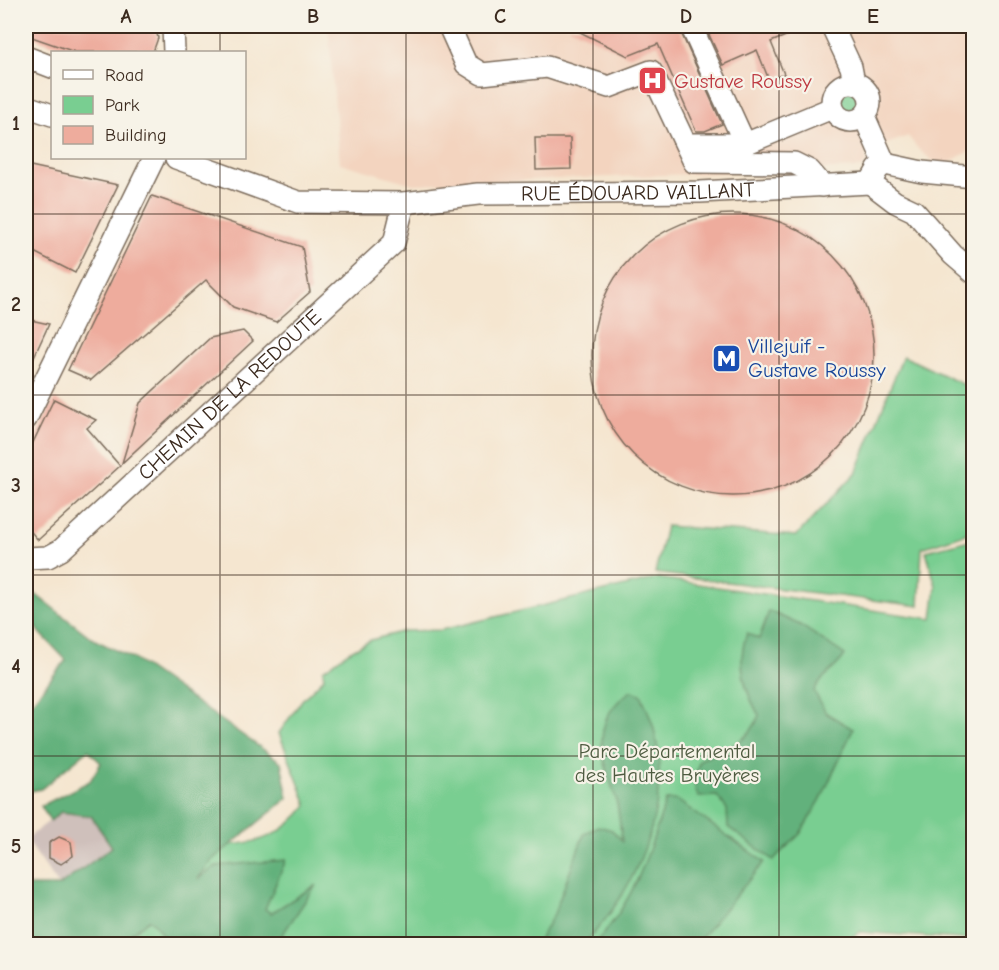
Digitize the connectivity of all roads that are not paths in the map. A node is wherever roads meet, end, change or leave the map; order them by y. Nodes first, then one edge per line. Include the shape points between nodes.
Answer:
1 (173, 26) edge
2 (449, 26) edge
3 (692, 26) edge
4 (832, 26) edge
5 (174, 51) edge
6 (26, 57) edge
7 (51, 67) edge
8 (854, 82) junction
9 (26, 106) edge
10 (832, 108) junction
11 (51, 116) edge
12 (864, 116) junction
13 (686, 144) junction
14 (745, 144) junction
15 (154, 159) edge
16 (180, 159) edge
17 (885, 164) junction
18 (974, 177) edge
19 (870, 183) junction
20 (822, 186) junction
21 (404, 203) junction
22 (974, 273) edge
23 (26, 419) edge
24 (26, 558) edge

1 - 5 street
2 - 13 street via 466,64 482,74 547,67 609,87 651,70
3 - 14 street
4 - 8 street
6 - 7 street
8 - 10 street via 836,89
8 - 12 street via 868,93 870,105
9 - 11 street
10 - 12 street via 846,121
10 - 14 street
12 - 17 street
13 - 14 street
13 - 20 street via 694,162 794,163 810,171
15 - 23 street
16 - 21 street, RUE ÉDOUARD VAILLANT via 298,202
17 - 18 street
17 - 19 street
19 - 20 street, RUE ÉDOUARD VAILLANT
19 - 22 street via 914,211
20 - 21 street, RUE ÉDOUARD VAILLANT via 700,192 478,194
21 - 24 street, CHEMIN DE LA REDOUTE via 394,243 336,298 61,550 48,557

